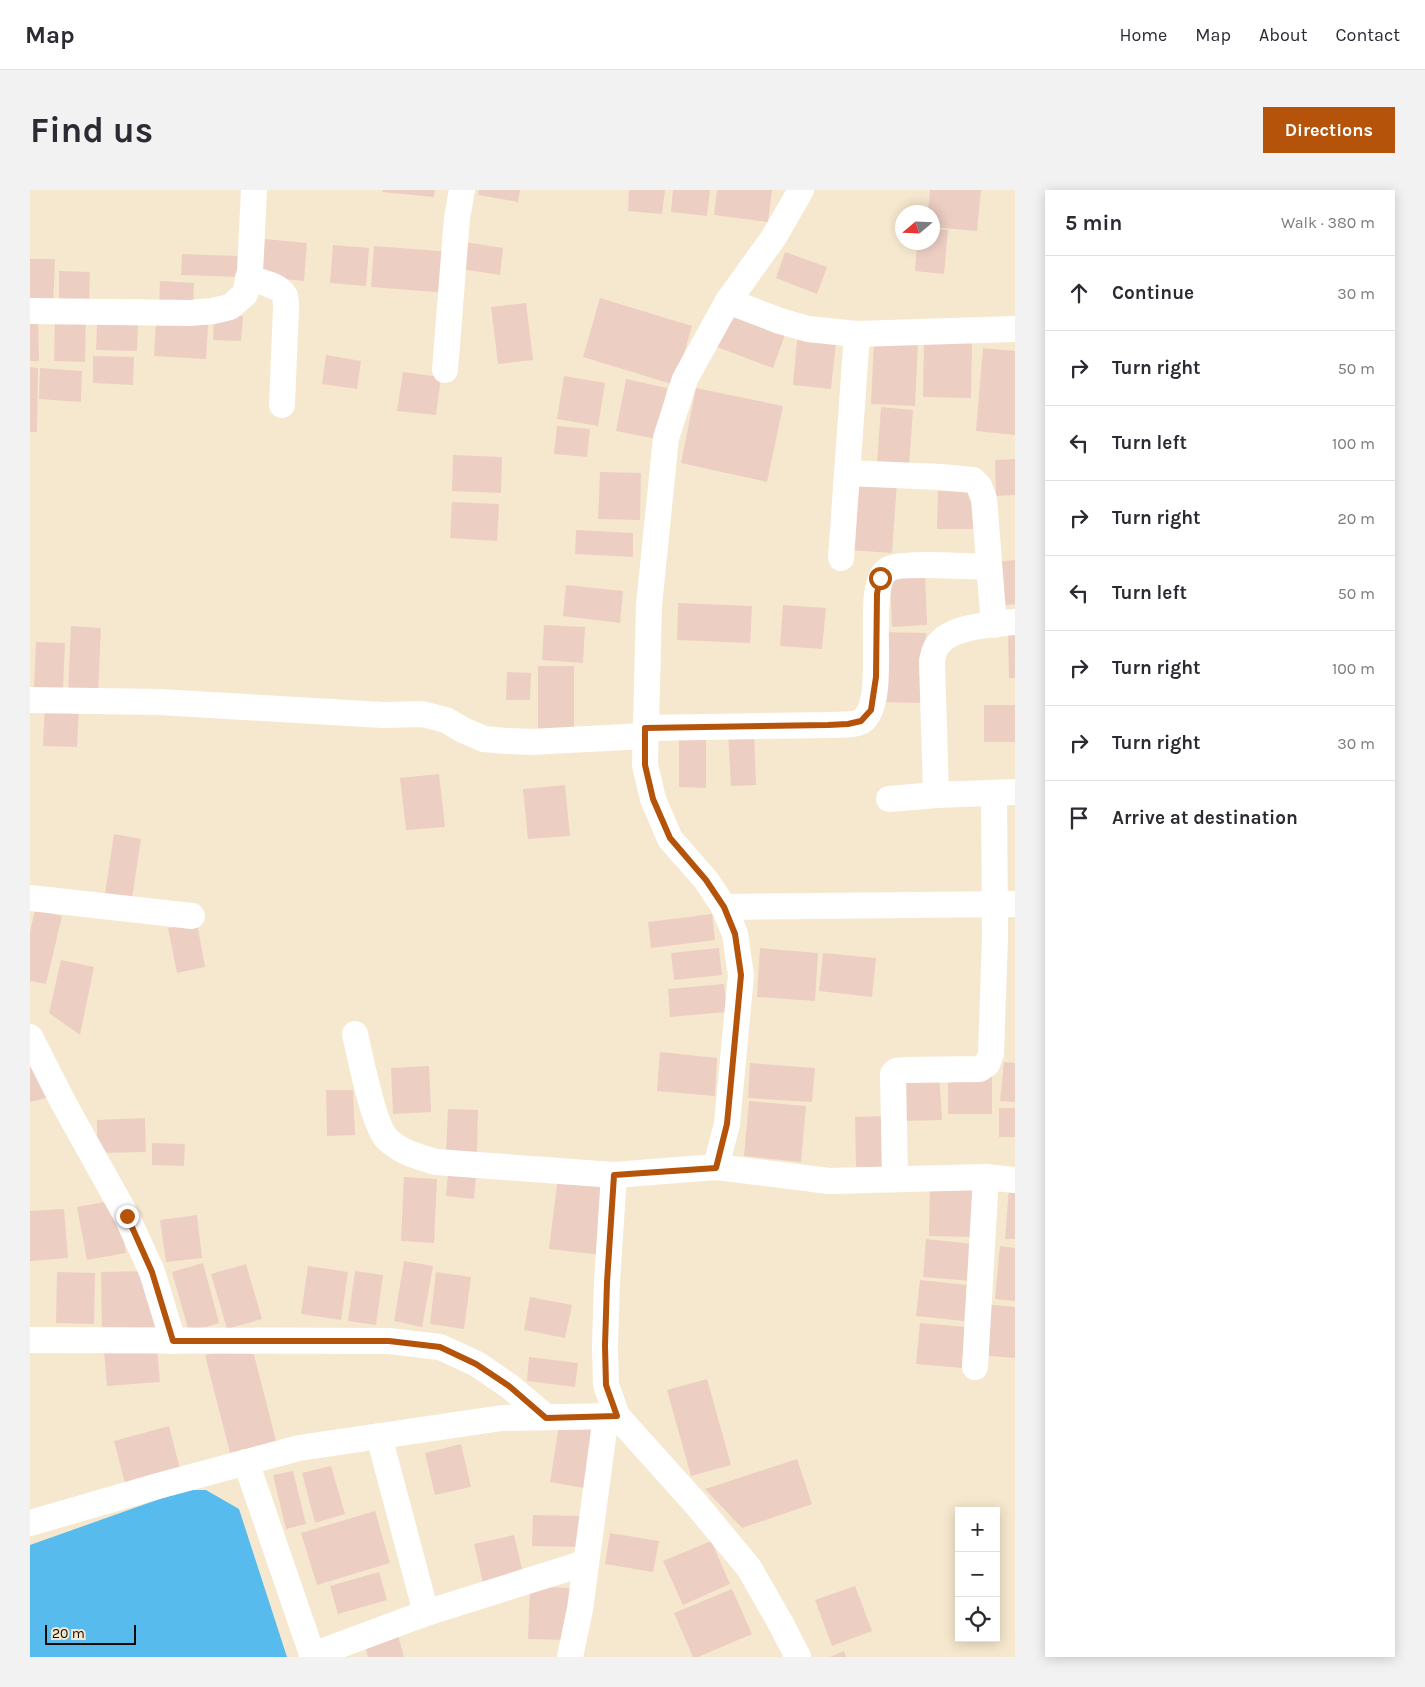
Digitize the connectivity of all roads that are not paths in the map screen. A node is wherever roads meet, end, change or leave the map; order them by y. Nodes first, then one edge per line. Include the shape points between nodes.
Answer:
1 (254, 190) edge
2 (462, 190) edge
3 (801, 190) edge
4 (248, 278) junction
5 (728, 301) junction
6 (30, 311) edge
7 (1015, 329) edge
8 (857, 334) junction
9 (445, 370) dead end
10 (282, 405) dead end
11 (847, 473) junction
12 (841, 558) dead end
13 (989, 567) junction
14 (1004, 623) edge
15 (30, 700) edge
16 (644, 732) junction
17 (1005, 792) edge
18 (936, 795) junction
19 (889, 799) dead end
20 (30, 898) edge
21 (1005, 904) edge
22 (724, 907) junction
23 (192, 916) dead end
24 (354, 1034) dead end
25 (30, 1037) edge
26 (716, 1168) junction
27 (614, 1175) junction
28 (986, 1177) junction
29 (895, 1179) junction
30 (1015, 1180) edge
31 (30, 1340) edge
32 (173, 1341) junction
33 (975, 1367) dead end
34 (611, 1416) junction
35 (546, 1418) junction
36 (379, 1436) junction
37 (246, 1462) junction
38 (30, 1523) edge
39 (586, 1563) junction
40 (426, 1614) junction
41 (313, 1656) edge
42 (570, 1657) edge
43 (798, 1657) edge

1 - 4 street
2 - 9 street
3 - 5 street via 774,237
4 - 6 street via 244,294 230,307 213,311
4 - 10 street via 270,284 285,296
5 - 8 street via 808,329
5 - 16 street via 685,379 666,438 648,605
7 - 8 street
8 - 11 street
11 - 12 street
11 - 13 street via 973,480 984,499
13 - 14 street
13 - 16 street via 903,565 888,569 880,578 876,677 871,710 861,721 835,725
14 - 18 street via 957,631 936,647 932,661
15 - 16 street via 159,702 383,715 422,714 446,720 484,739 506,741 531,742
16 - 22 street via 645,765 653,799 670,838
17 - 18 street
17 - 21 street
18 - 19 street
20 - 23 street
21 - 22 street
21 - 29 street via 991,1054 987,1064 980,1070 906,1070 893,1074
22 - 26 street via 735,934 741,975 727,1124
24 - 27 street via 375,1115 386,1139 409,1155 436,1162
25 - 32 street via 127,1216 152,1272
26 - 27 street
26 - 29 street via 829,1181
27 - 34 street via 605,1346
28 - 29 street
28 - 30 street
28 - 33 street
31 - 32 street
32 - 35 street via 389,1341 440,1347 476,1364 509,1386
34 - 35 street
34 - 39 street
34 - 43 street via 697,1504 749,1568
35 - 36 street via 502,1418
36 - 37 street via 299,1448
36 - 40 street
37 - 38 street
37 - 41 street
39 - 40 street
39 - 42 street
40 - 41 street

